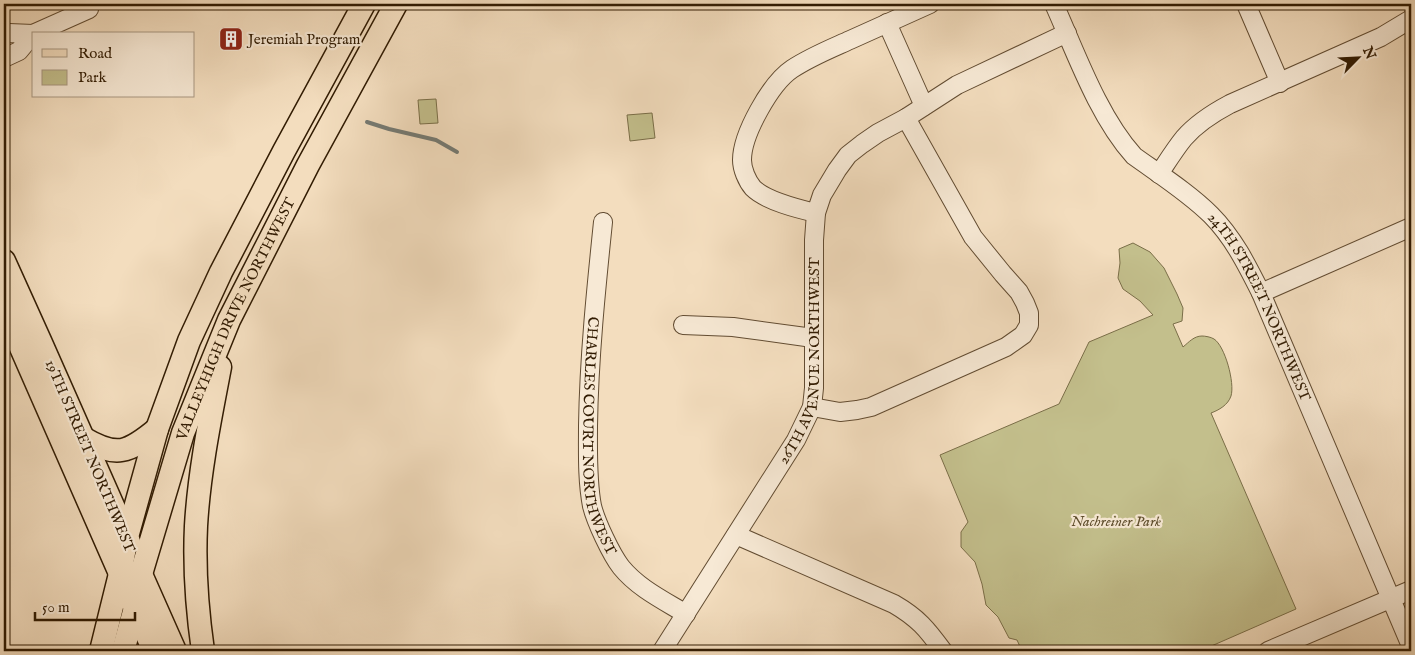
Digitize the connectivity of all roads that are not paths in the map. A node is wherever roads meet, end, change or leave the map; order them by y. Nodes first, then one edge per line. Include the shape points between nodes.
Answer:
1 (87, 4) edge
2 (364, 4) edge
3 (396, 4) edge
4 (930, 4) edge
5 (1054, 4) edge
6 (1246, 4) edge
7 (1411, 19) edge
8 (887, 23) junction
9 (38, 32) edge
10 (1067, 33) junction
11 (32, 34) edge
12 (4, 35) edge
13 (32, 35) edge
14 (4, 58) edge
15 (1280, 83) junction
16 (924, 106) junction
17 (906, 118) junction
18 (1159, 174) junction
19 (816, 214) junction
20 (603, 222) dead end
21 (1411, 227) edge
22 (4, 261) edge
23 (1261, 293) junction
24 (4, 309) edge
25 (228, 320) junction
26 (683, 325) dead end
27 (813, 338) junction
28 (812, 408) junction
29 (157, 429) junction
30 (83, 438) junction
31 (736, 535) junction
32 (127, 537) junction
33 (130, 574) junction
34 (1411, 590) edge
35 (1391, 598) junction
36 (135, 608) junction
37 (686, 614) junction
38 (1411, 646) edge
39 (101, 651) edge
40 (123, 651) edge
41 (154, 651) edge
42 (175, 651) edge
43 (203, 651) edge
44 (662, 651) edge
45 (943, 651) edge
46 (1268, 651) edge

1 - 9 street via 90,9
2 - 29 main road, VALLEYHIGH DRIVE NORTHWEST via 212,290 189,341
3 - 25 main road, VALLEYHIGH DRIVE NORTHWEST
4 - 8 street
5 - 10 street, 24TH STREET NORTHWEST
6 - 15 street
7 - 15 street via 1381,37
8 - 16 street
8 - 19 street via 790,70 770,92 746,140 743,167 754,188 776,201
10 - 16 street, 26TH AVENUE NORTHWEST via 974,76
10 - 18 street, 24TH STREET NORTHWEST via 1115,132 1134,156
11 - 12 street
13 - 14 street via 20,51
15 - 18 street via 1230,104 1205,119 1184,138
16 - 17 street, 26TH AVENUE NORTHWEST
17 - 19 street, 26TH AVENUE NORTHWEST via 848,155 822,195
17 - 28 street via 974,237 1019,292 1029,314 1029,325 1023,335 1006,348 871,407 840,412
18 - 23 street, 24TH STREET NORTHWEST via 1223,228
19 - 27 street, 26TH AVENUE NORTHWEST
20 - 37 street, CHARLES COURT NORTHWEST via 590,362 588,458 592,508 621,567 652,594
21 - 23 street
22 - 30 main road, 19TH STREET NORTHWEST
23 - 35 street, 24TH STREET NORTHWEST
24 - 33 main road, 19TH STREET NORTHWEST
25 - 33 main road, VALLEYHIGH DRIVE NORTHWEST
25 - 43 main road via 204,452 196,524 196,576
26 - 27 street via 733,327
27 - 28 street, 26TH AVENUE NORTHWEST
28 - 31 street, 26TH AVENUE NORTHWEST via 796,440
29 - 30 main road via 125,450 109,450
29 - 32 main road, VALLEYHIGH DRIVE NORTHWEST
30 - 32 main road, 19TH STREET NORTHWEST
31 - 37 street, 26TH AVENUE NORTHWEST
31 - 45 street via 894,604 919,621
32 - 33 main road, 19TH STREET NORTHWEST
33 - 36 main road, VALLEYHIGH DRIVE NORTHWEST
33 - 39 main road, VALLEYHIGH DRIVE NORTHWEST
33 - 42 main road, 19TH STREET NORTHWEST
34 - 35 street
35 - 38 street, 24TH STREET NORTHWEST
35 - 46 street
36 - 40 main road, VALLEYHIGH DRIVE NORTHWEST
36 - 41 main road
37 - 44 street, 26TH AVENUE NORTHWEST

